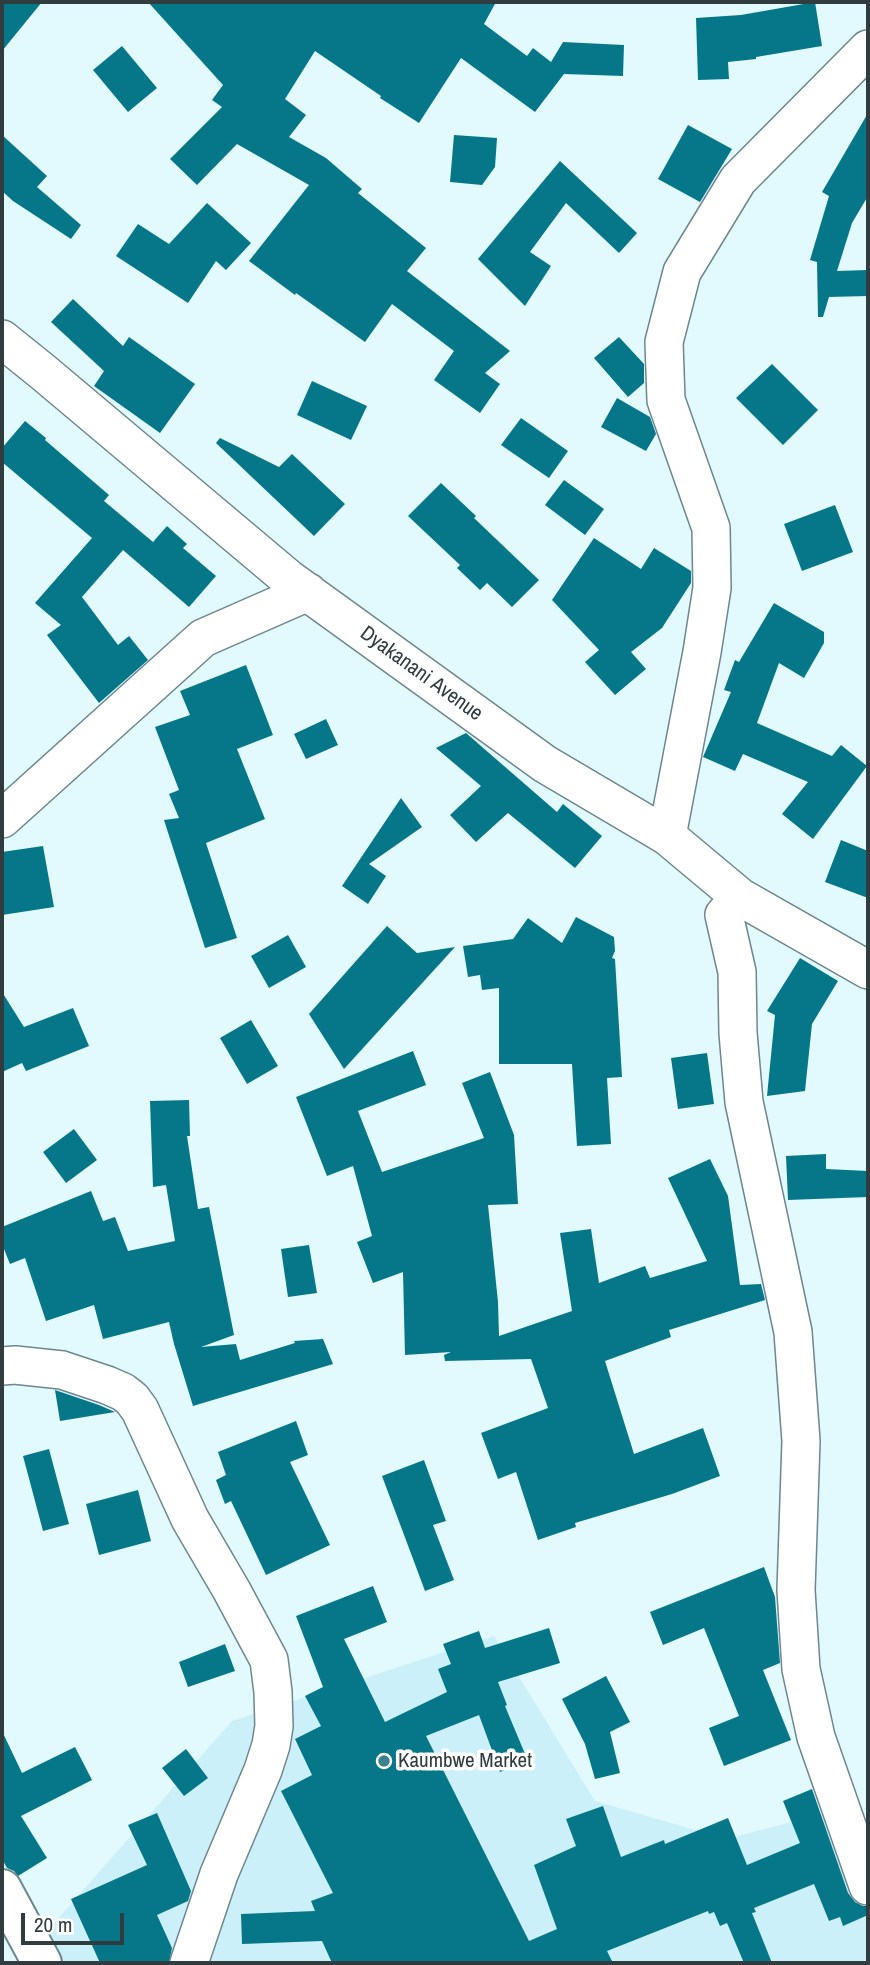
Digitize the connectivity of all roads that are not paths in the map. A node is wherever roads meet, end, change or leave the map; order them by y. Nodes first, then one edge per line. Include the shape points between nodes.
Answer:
1 (868, 49) edge
2 (2, 339) edge
3 (308, 592) junction
4 (2, 819) edge
5 (667, 836) junction
6 (740, 897) junction
7 (868, 970) edge
8 (2, 1366) edge
9 (868, 1886) edge
10 (2, 1889) edge
11 (42, 1963) edge
12 (189, 1963) edge

1 - 5 street via 738,180 682,272 664,342 666,400 710,528 712,588
2 - 3 street, Dyakanani Avenue
3 - 4 street via 203,638
3 - 5 street, Dyakanani Avenue via 545,764
5 - 6 street, Dyakanani Avenue
6 - 7 street, Dyakanani Avenue
6 - 9 street via 724,915 737,972 744,1102 793,1332 801,1441 796,1590 801,1670 816,1737
8 - 12 street via 62,1370 132,1399 190,1519 268,1660 273,1692 271,1745
10 - 11 street

